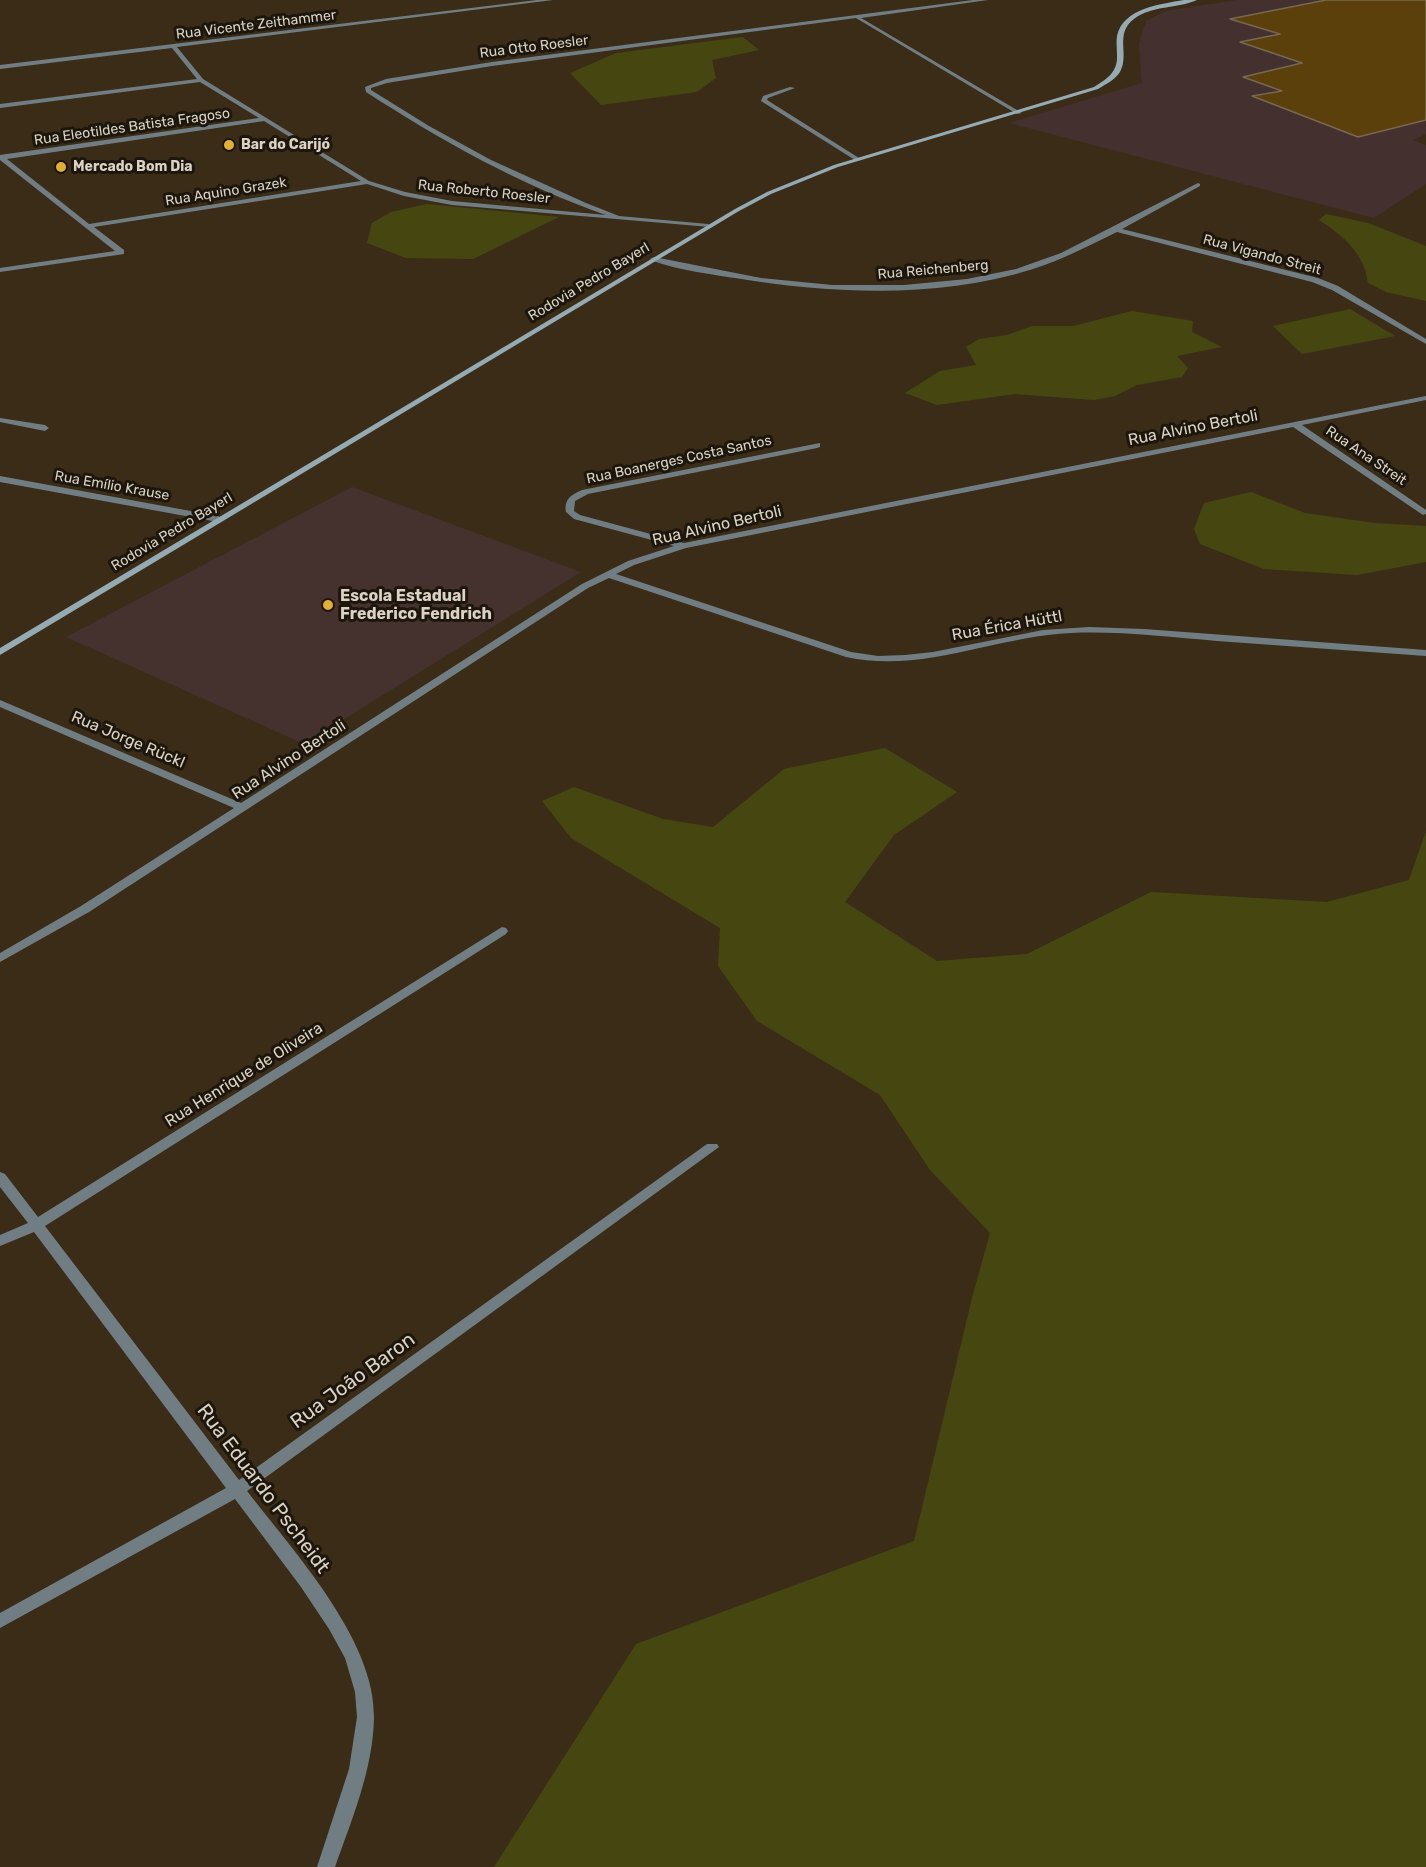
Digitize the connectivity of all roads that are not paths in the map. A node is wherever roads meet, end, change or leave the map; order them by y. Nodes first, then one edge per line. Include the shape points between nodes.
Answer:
1 (550, 0) edge
2 (985, 0) edge
3 (1194, 0) edge
4 (858, 18) junction
5 (174, 47) junction
6 (0, 67) edge
7 (201, 80) junction
8 (792, 88) dead end
9 (0, 106) edge
10 (1019, 113) junction
11 (267, 119) junction
12 (1, 158) edge
13 (857, 159) junction
14 (368, 182) junction
15 (1198, 185) dead end
16 (616, 216) junction
17 (88, 226) junction
18 (708, 226) junction
19 (1115, 229) junction
20 (654, 259) junction
21 (0, 270) edge
22 (1426, 342) edge
23 (1426, 398) edge
24 (0, 420) edge
25 (1293, 423) junction
26 (45, 428) dead end
27 (817, 445) dead end
28 (0, 479) edge
29 (1423, 512) dead end
30 (218, 519) junction
31 (684, 546) junction
32 (607, 574) junction
33 (0, 652) edge
34 (1426, 653) edge
35 (0, 703) edge
36 (243, 808) junction
37 (502, 931) dead end
38 (0, 958) edge
39 (712, 1147) dead end
40 (0, 1177) edge
41 (37, 1225) junction
42 (0, 1241) edge
43 (238, 1489) junction
44 (0, 1621) edge
45 (326, 1867) edge

1 - 5 street, Rua Vicente Zeithammer
2 - 4 street, Rua Otto Roesler
3 - 10 main road, Rodovia Pedro Bayerl via 1152,9 1128,22 1120,35 1122,63 1104,84
4 - 10 street
4 - 16 street, Rua Otto Roesler via 492,64 368,87 368,91 437,135 554,195
5 - 6 street, Rua Vicente Zeithammer
5 - 7 street
7 - 9 street
7 - 11 street, Rua Roberto Roesler
8 - 13 street via 765,97 764,101
10 - 13 main road, Rodovia Pedro Bayerl
11 - 12 street, Rua Eleotildes Batista Fragoso
11 - 14 street, Rua Roberto Roesler
12 - 17 street
13 - 18 main road, Rodovia Pedro Bayerl via 769,193
14 - 16 street, Rua Roberto Roesler via 427,200
14 - 17 street, Rua Aquino Grazek
15 - 19 street, Rua Reichenberg
16 - 18 street, Rua Roberto Roesler
17 - 21 street via 121,252
18 - 20 main road, Rodovia Pedro Bayerl
19 - 20 street, Rua Reichenberg via 1044,262 1007,274 906,287 830,288 767,283
19 - 22 street, Rua Vigando Streit via 1315,280
20 - 30 main road, Rodovia Pedro Bayerl
23 - 25 street, Rua Alvino Bertoli
24 - 26 street
25 - 29 street, Rua Ana Streit
25 - 31 street, Rua Alvino Bertoli
27 - 31 street, Rua Boanerges Costa Santos via 585,492 569,504 570,512 577,517
28 - 30 street, Rua Emílio Krause
30 - 33 main road, Rodovia Pedro Bayerl
31 - 32 street, Rua Alvino Bertoli via 631,562
32 - 34 street, Rua Érica Hüttl via 872,660 921,657 1068,630
32 - 36 street, Rua Alvino Bertoli
35 - 36 street, Rua Jorge Rückl
36 - 38 street, Rua Alvino Bertoli
37 - 41 street, Rua Henrique de Oliveira
39 - 43 street, Rua João Baron
40 - 41 street, Rua Eduardo Pscheidt
41 - 42 street, Rua Henrique de Oliveira
41 - 43 street, Rua Eduardo Pscheidt
43 - 44 street, Rua João Baron
43 - 45 street, Rua Eduardo Pscheidt via 341,1633 358,1669 367,1703 363,1745

